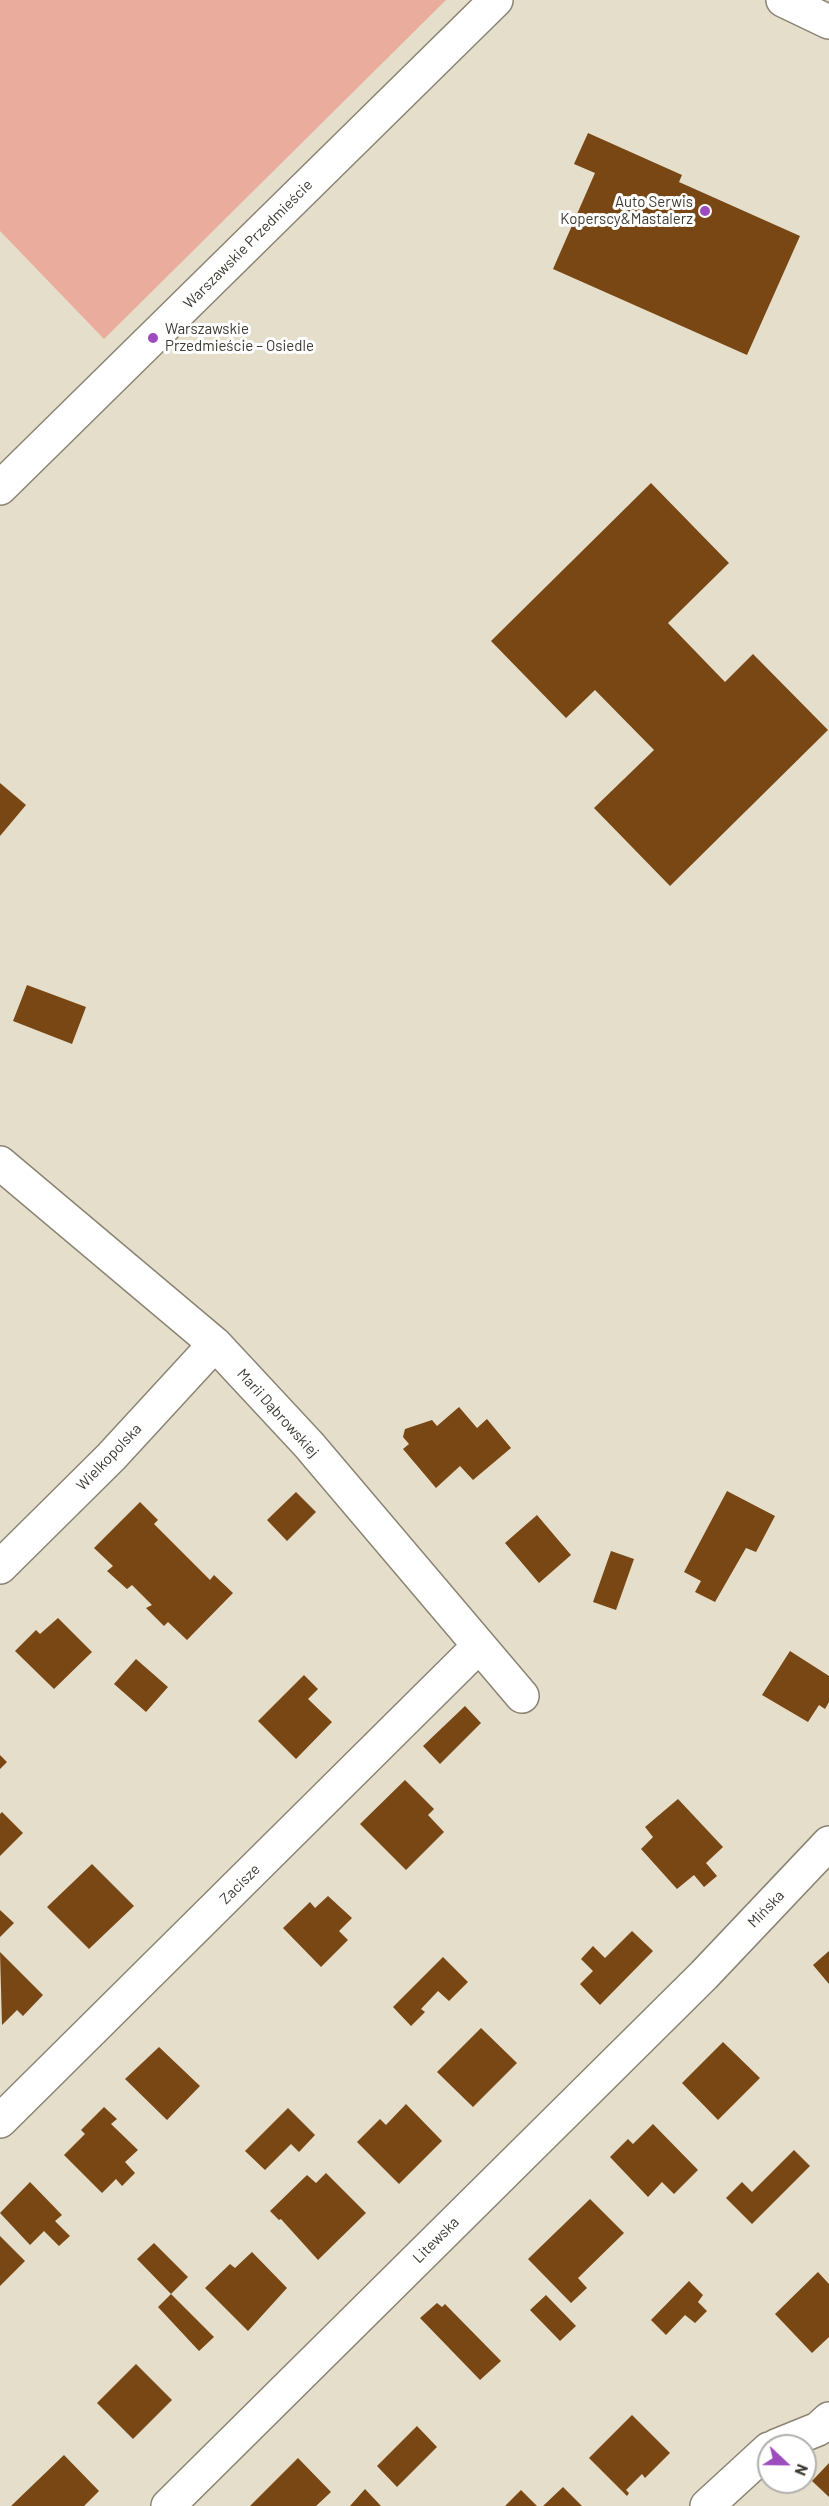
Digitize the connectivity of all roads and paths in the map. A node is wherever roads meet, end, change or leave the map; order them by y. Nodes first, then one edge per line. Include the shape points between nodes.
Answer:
1 (496, 0) edge
2 (783, 0) edge
3 (829, 22) edge
4 (0, 488) edge
5 (0, 1164) edge
6 (215, 1344) junction
7 (0, 1566) edge
8 (479, 1646) junction
9 (522, 1696) dead end
10 (829, 1843) edge
11 (704, 1975) joint
12 (0, 2121) edge
13 (829, 2419) edge
14 (806, 2434) edge
15 (757, 2460) edge
16 (168, 2506) edge
17 (707, 2506) edge

1 - 4 street, Warszawskie Przedmieście
2 - 3 street
5 - 6 street, Marii Dąbrowskiej
6 - 7 street, Wielkopolska via 111,1457
6 - 8 street, Marii Dąbrowskiej via 309,1445
8 - 9 street, Marii Dąbrowskiej
8 - 12 street, Zacisze
10 - 11 street, Mińska
11 - 16 street, Litewska
13 - 14 street
15 - 17 street

